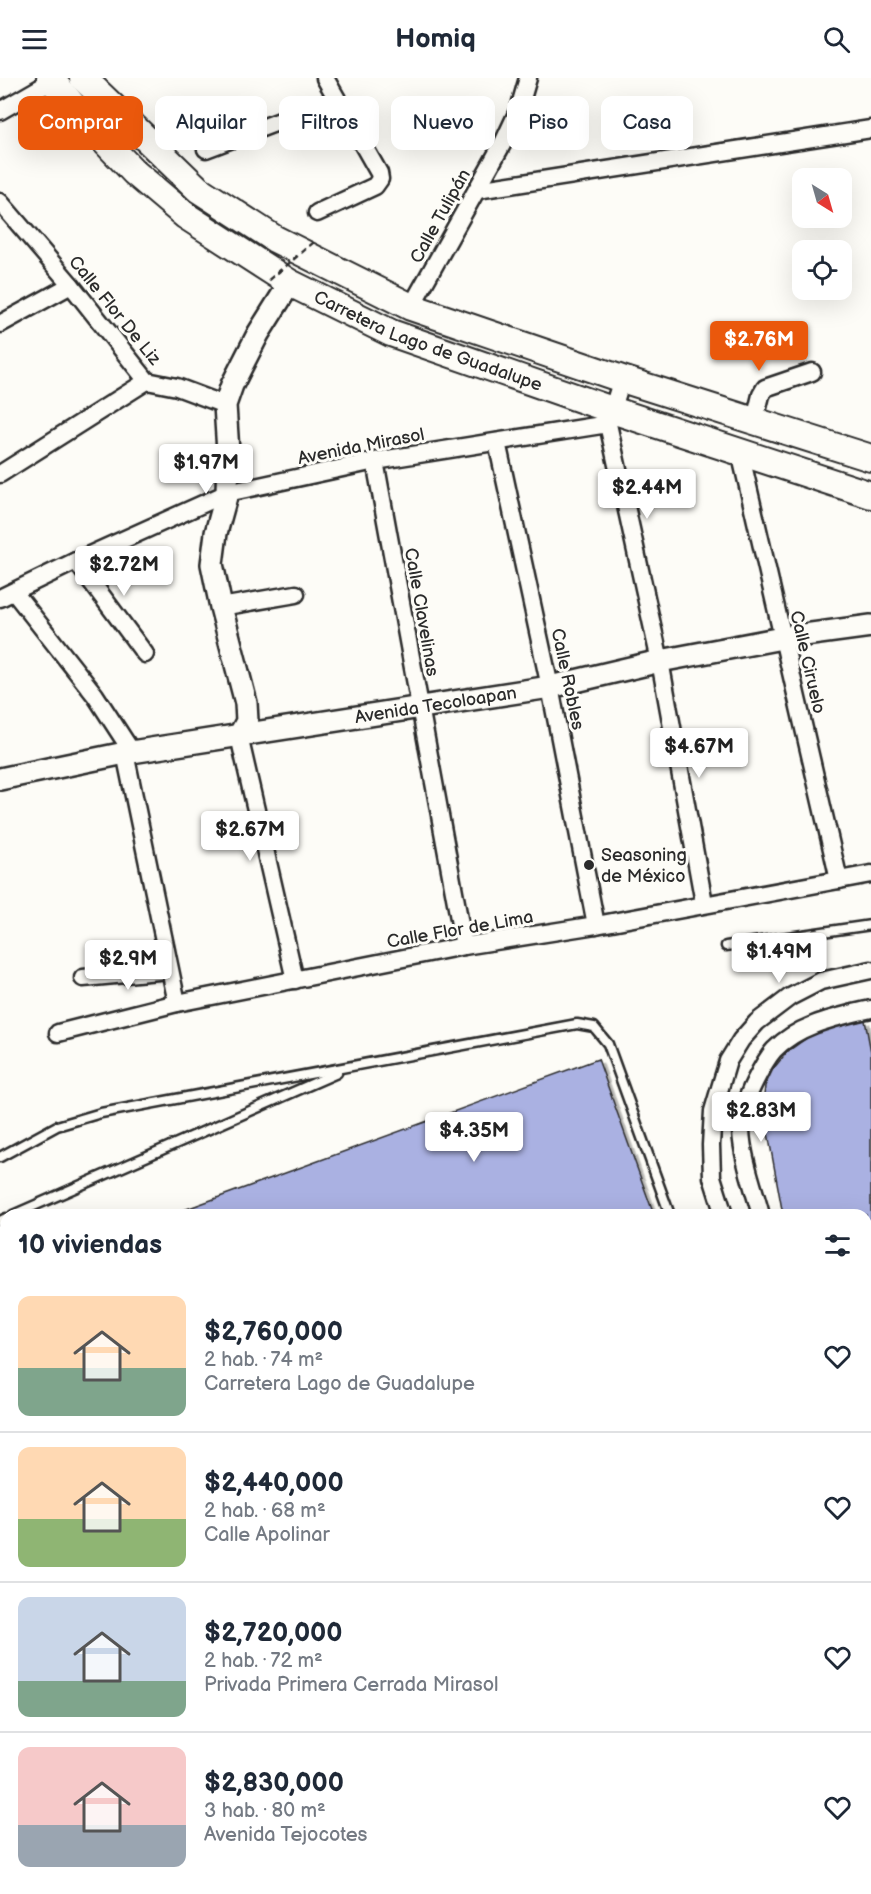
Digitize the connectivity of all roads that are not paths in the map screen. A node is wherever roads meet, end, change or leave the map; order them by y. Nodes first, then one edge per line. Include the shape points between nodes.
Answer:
1 (83, 78) edge
2 (325, 78) edge
3 (528, 78) edge
4 (51, 79) edge
5 (334, 96) edge
6 (0, 111) edge
7 (871, 129) edge
8 (365, 150) edge
9 (477, 190) junction
10 (0, 202) edge
11 (317, 213) dead end
12 (280, 281) junction
13 (71, 285) junction
14 (411, 307) junction
15 (0, 324) edge
16 (812, 372) dead end
17 (622, 379) junction
18 (147, 381) junction
19 (225, 405) junction
20 (610, 417) junction
21 (755, 420) junction
22 (497, 442) junction
23 (740, 452) junction
24 (871, 458) edge
25 (375, 461) junction
26 (0, 474) edge
27 (227, 493) junction
28 (871, 495) edge
29 (76, 561) junction
30 (296, 594) dead end
31 (7, 595) edge
32 (220, 607) junction
33 (871, 626) edge
34 (782, 638) junction
35 (145, 654) dead end
36 (660, 661) junction
37 (550, 687) junction
38 (419, 706) junction
39 (239, 736) junction
40 (128, 753) junction
41 (0, 779) edge
42 (871, 874) edge
43 (839, 880) junction
44 (704, 903) junction
45 (596, 925) junction
46 (871, 925) edge
47 (464, 946) junction
48 (726, 946) dead end
49 (169, 970) junction
50 (871, 970) edge
51 (83, 978) dead end
52 (295, 980) junction
53 (177, 1003) junction
54 (871, 1009) edge
55 (58, 1033) dead end
56 (351, 1066) junction
57 (0, 1157) edge
58 (27, 1209) edge
59 (668, 1209) edge
60 (722, 1209) edge
61 (760, 1209) edge

1 - 14 main road, Carretera Lago de Guadalupe via 198,189 275,239
2 - 5 street
3 - 9 street, Calle Tulipán via 504,141
4 - 6 street
4 - 12 main road, Carretera Lago de Guadalupe via 134,172 177,209
7 - 9 street
8 - 11 street via 379,173 375,186
9 - 14 street, Calle Tulipán
10 - 13 street, Calle Flor De Liz
12 - 19 street
12 - 20 main road, Carretera Lago de Guadalupe via 391,333
13 - 15 street
13 - 18 street, Calle Flor De Liz
14 - 17 main road, Carretera Lago de Guadalupe
16 - 21 street via 765,388
17 - 20 street
17 - 21 main road, Carretera Lago de Guadalupe
18 - 19 street, Calle Flor De Liz via 177,387
18 - 26 street
19 - 27 street
20 - 22 street, Avenida Mirasol
20 - 23 main road, Carretera Lago de Guadalupe
20 - 36 street
21 - 24 main road, Carretera Lago de Guadalupe
22 - 25 street, Avenida Mirasol
22 - 37 street, Calle Robles
23 - 28 main road, Carretera Lago de Guadalupe
23 - 34 street, Calle Ciruelo
25 - 27 street, Avenida Mirasol
25 - 38 street, Calle Clavelinas
27 - 29 street, Avenida Mirasol
27 - 32 street via 212,564
29 - 31 street, Avenida Mirasol
29 - 35 street
30 - 32 street
31 - 40 street via 94,694
32 - 39 street via 246,703 246,721
33 - 34 street, Avenida Tecoloapan
34 - 36 street, Avenida Tecoloapan
34 - 43 street, Calle Ciruelo
36 - 37 street, Avenida Tecoloapan
36 - 44 street
37 - 38 street, Avenida Tecoloapan
37 - 45 street, Calle Robles
38 - 39 street, Avenida Tecoloapan
38 - 47 street, Calle Clavelinas
39 - 40 street, Avenida Tecoloapan
39 - 52 street
40 - 41 street, Avenida Tecoloapan
40 - 49 street
42 - 43 street, Calle Flor de Lima
43 - 44 street, Calle Flor de Lima
44 - 45 street, Calle Flor de Lima
45 - 47 street, Calle Flor de Lima
46 - 48 lane
47 - 52 street, Calle Flor de Lima
49 - 51 street
49 - 53 street
50 - 60 street via 821,981 790,997 741,1040 728,1061 713,1111 712,1177
52 - 53 street, Calle Flor de Lima
53 - 55 street, Calle Flor de Lima
54 - 61 street via 828,1019 793,1035 774,1050 761,1070 747,1097 741,1129
56 - 57 lane via 101,1113 57,1126
56 - 58 lane
56 - 59 lane via 577,1024 594,1027 608,1044

